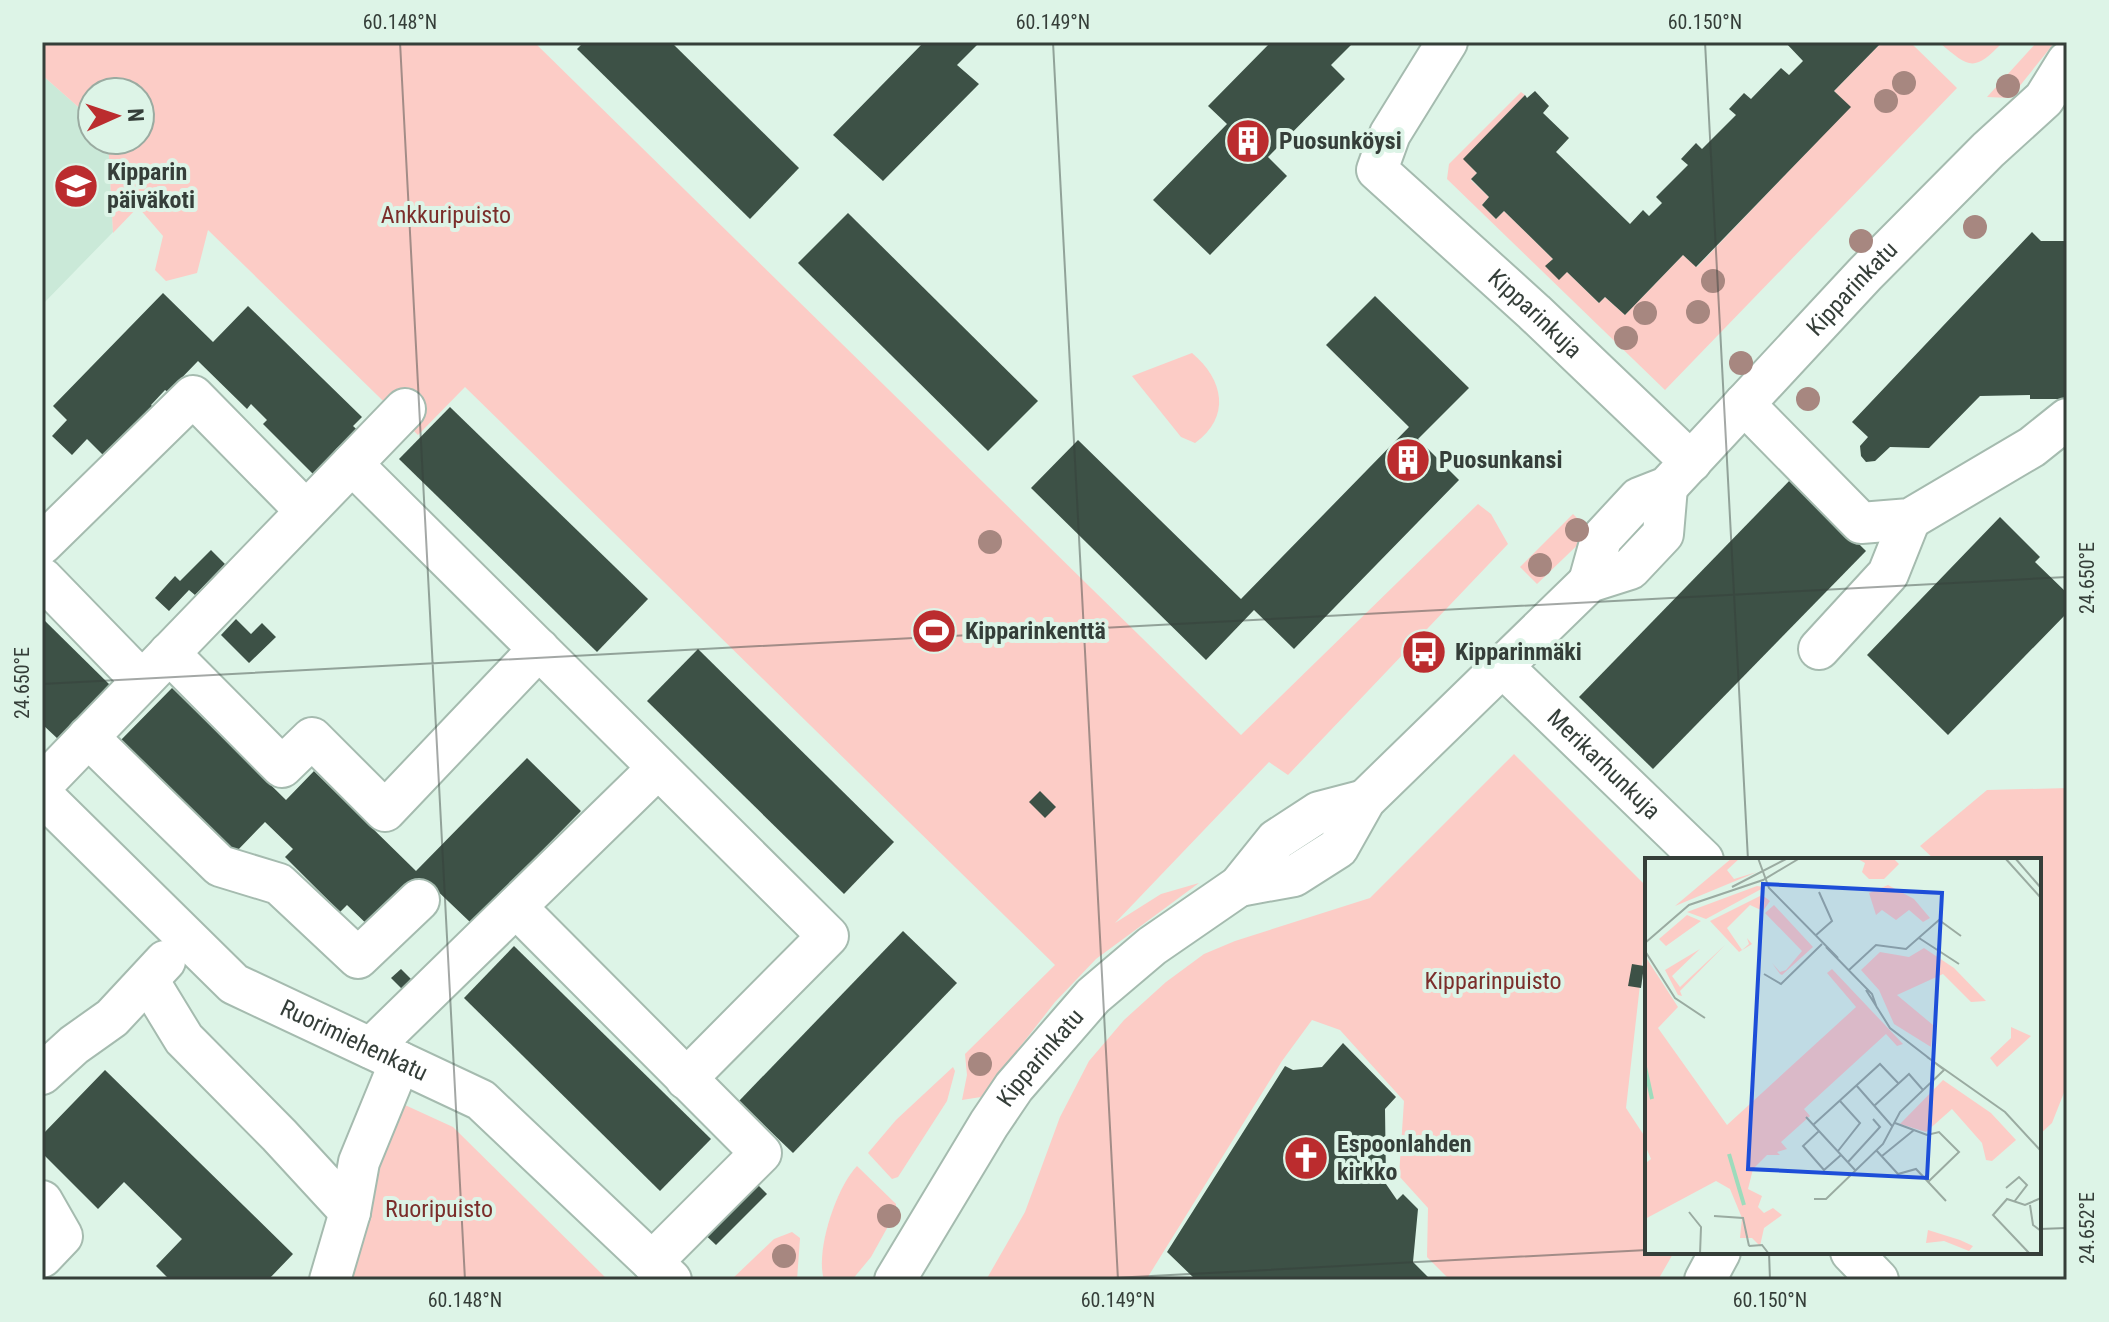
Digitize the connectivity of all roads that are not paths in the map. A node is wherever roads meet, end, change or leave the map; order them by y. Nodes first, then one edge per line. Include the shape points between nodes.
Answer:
1 (1447, 42) edge
2 (2067, 62) edge
3 (2055, 97) edge
4 (1744, 404) junction
5 (405, 409) dead end
6 (2067, 419) edge
7 (352, 464) junction
8 (1679, 475) junction
9 (306, 511) junction
10 (1910, 519) junction
11 (42, 544) edge
12 (42, 578) edge
13 (539, 649) junction
14 (1819, 649) dead end
15 (156, 667) junction
16 (1503, 667) junction
17 (88, 737) junction
18 (658, 768) junction
19 (42, 785) edge
20 (42, 795) edge
21 (1701, 858) edge
22 (419, 900) dead end
23 (516, 907) junction
24 (187, 938) junction
25 (148, 980) junction
26 (385, 1055) junction
27 (42, 1074) edge
28 (686, 1079) junction
29 (42, 1201) edge
30 (350, 1212) junction
31 (1719, 1254) edge
32 (42, 1257) edge
33 (662, 1271) edge
34 (330, 1280) edge
35 (894, 1280) edge
36 (1705, 1280) edge

1 - 8 street, Kipparinkuja via 1390,134 1377,170 1534,312
2 - 3 street, Kipparinkatu
3 - 4 street, Kipparinkatu via 1988,150
4 - 8 street, Kipparinkatu
4 - 10 street via 1861,523
5 - 7 street
6 - 10 street via 2032,447
7 - 9 street
7 - 13 street
8 - 16 street, Kipparinkatu via 1663,534 1630,569 1589,582
9 - 11 street via 193,396
9 - 15 street
10 - 14 street via 1888,574
12 - 15 street
13 - 15 street via 385,811 312,738 282,767
13 - 18 street
15 - 17 street
16 - 21 street, Merikarhunkuja
16 - 35 street, Kipparinkatu via 1365,800 1319,812 1276,840 1239,886 1152,946 1093,996 1014,1087
17 - 19 street
17 - 22 street via 220,866 279,884 358,958
18 - 23 street
18 - 28 street via 828,936
20 - 24 street, Ruorimiehenkatu
23 - 26 street
23 - 28 street
24 - 25 street
24 - 26 street, Ruorimiehenkatu via 234,984
25 - 27 street via 112,1018
25 - 30 street via 184,1039
26 - 30 street
26 - 33 street, Ruorimiehenkatu via 481,1100
28 - 33 street via 761,1153
29 - 32 street via 62,1236
30 - 34 street
31 - 36 street

